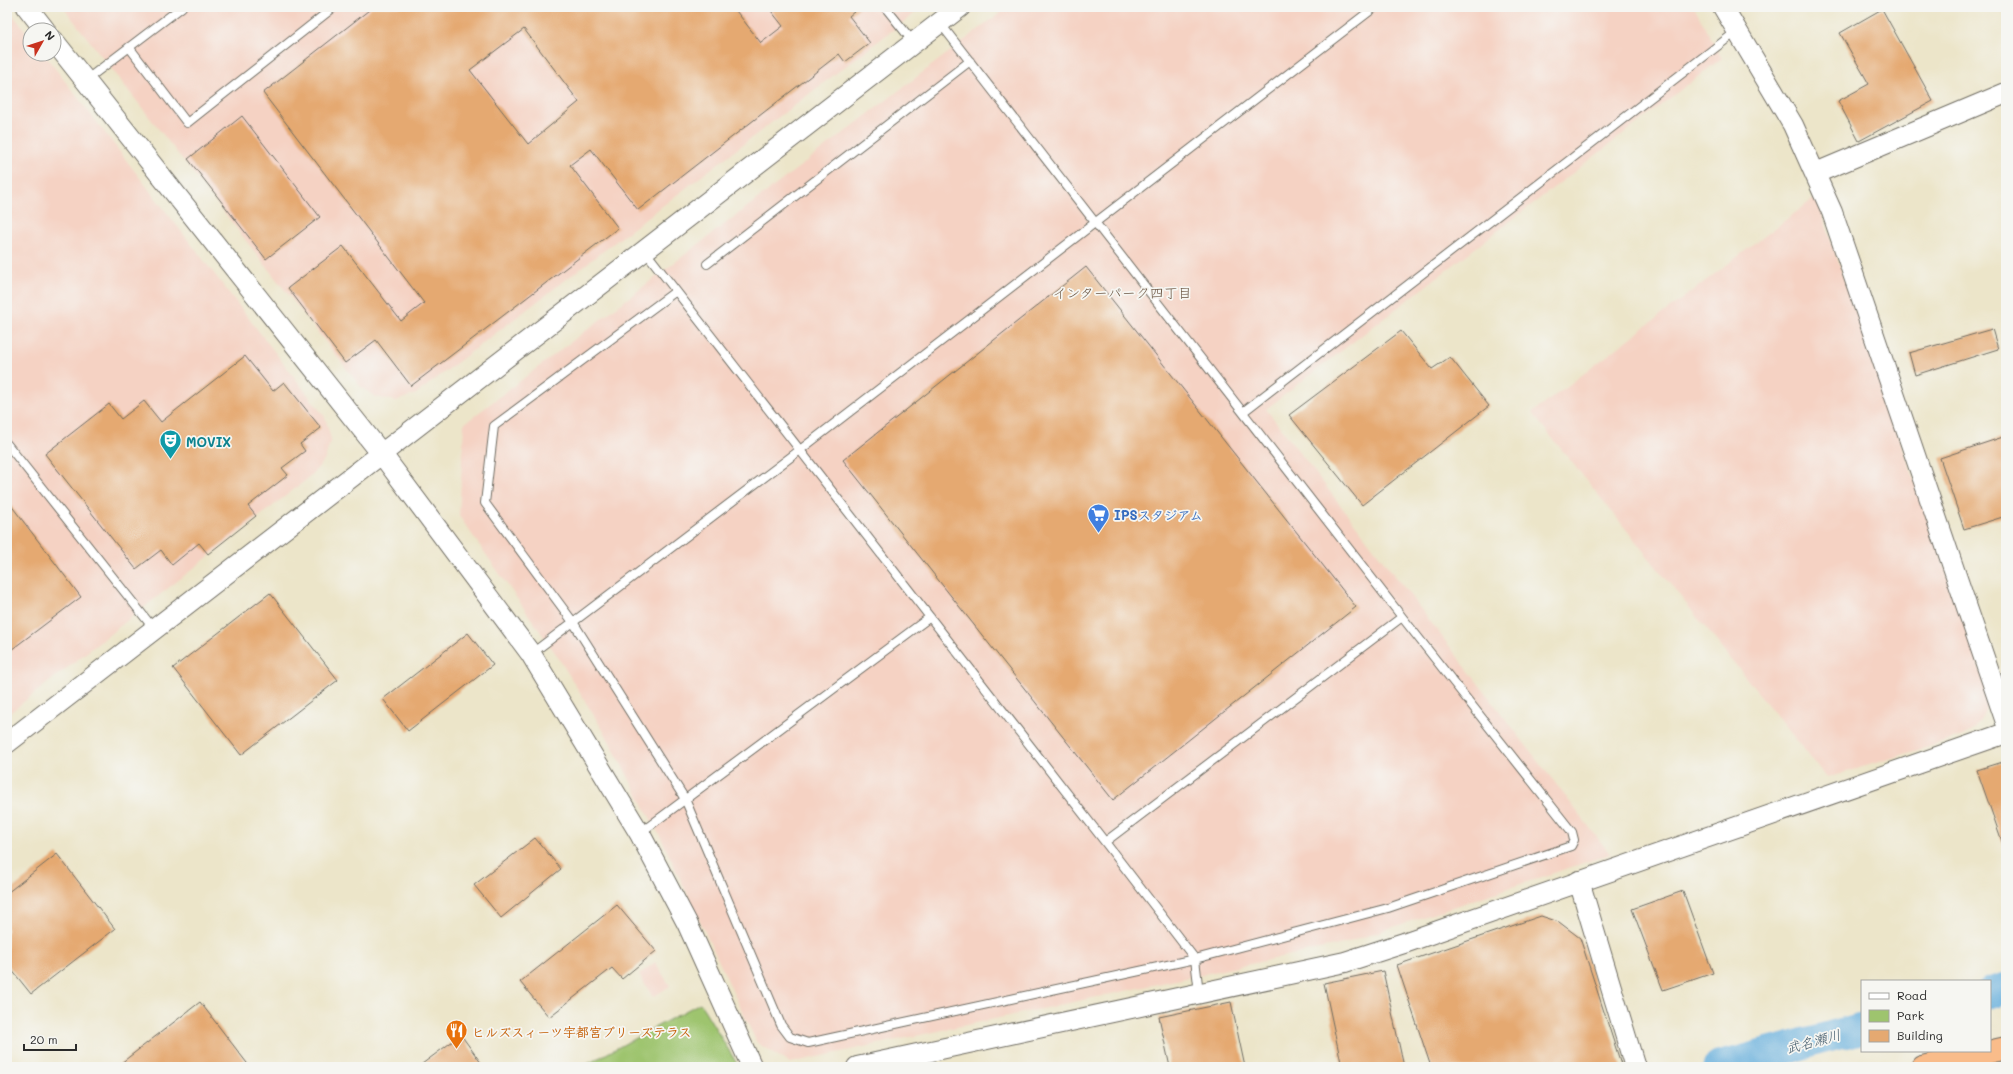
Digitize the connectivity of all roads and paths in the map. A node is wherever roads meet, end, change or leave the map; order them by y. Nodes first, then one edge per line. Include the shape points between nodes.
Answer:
1 (27, 7) edge
2 (182, 7) edge
3 (334, 7) edge
4 (885, 7) edge
5 (960, 7) edge
6 (1375, 7) edge
7 (1724, 7) edge
8 (39, 22) edge
9 (940, 22) junction
10 (1737, 32) junction
11 (914, 43) junction
12 (129, 47) junction
13 (62, 51) edge
14 (970, 61) junction
15 (85, 80) junction
16 (2006, 93) edge
17 (1816, 173) junction
18 (1095, 222) junction
19 (644, 250) junction
20 (707, 264) dead end
21 (676, 290) junction
22 (1243, 412) junction
23 (7, 444) edge
24 (800, 450) junction
25 (381, 453) junction
26 (930, 617) junction
27 (1402, 617) junction
28 (573, 622) junction
29 (154, 629) junction
30 (531, 654) junction
31 (2006, 722) edge
32 (2006, 734) edge
33 (7, 743) edge
34 (685, 799) junction
35 (640, 834) junction
36 (1105, 842) junction
37 (1579, 881) junction
38 (1195, 959) junction
39 (1199, 993) junction
40 (2006, 1048) edge
41 (1991, 1051) edge
42 (1988, 1052) edge
43 (752, 1067) edge
44 (857, 1067) edge
45 (1635, 1067) edge
46 (1922, 1067) edge

1 - 8 street
2 - 12 lane
3 - 12 lane via 187,123
4 - 11 lane
5 - 9 street
6 - 18 lane
7 - 10 street
9 - 11 street
9 - 14 lane
10 - 17 street via 1793,125
10 - 22 lane
11 - 19 street
12 - 15 lane
13 - 15 street
14 - 18 lane
14 - 20 lane
15 - 25 street
16 - 17 street
17 - 31 street via 1832,212
18 - 22 lane
18 - 24 lane
19 - 21 lane
19 - 25 street
21 - 24 lane
21 - 28 lane via 494,426 485,503
22 - 27 lane
23 - 29 lane
24 - 26 lane
24 - 28 lane
25 - 29 street
25 - 30 street
26 - 34 lane
26 - 36 lane
27 - 36 lane
27 - 38 lane via 1572,832 1574,840 1571,846 1388,908
28 - 30 lane
28 - 34 lane
29 - 33 street
30 - 35 street
32 - 37 street
34 - 35 lane
34 - 38 lane via 781,1025 790,1037 808,1044
35 - 43 street via 688,922
36 - 38 lane
37 - 39 street via 1344,962
37 - 45 street
38 - 39 lane
39 - 44 street
40 - 41 highway
42 - 46 highway

